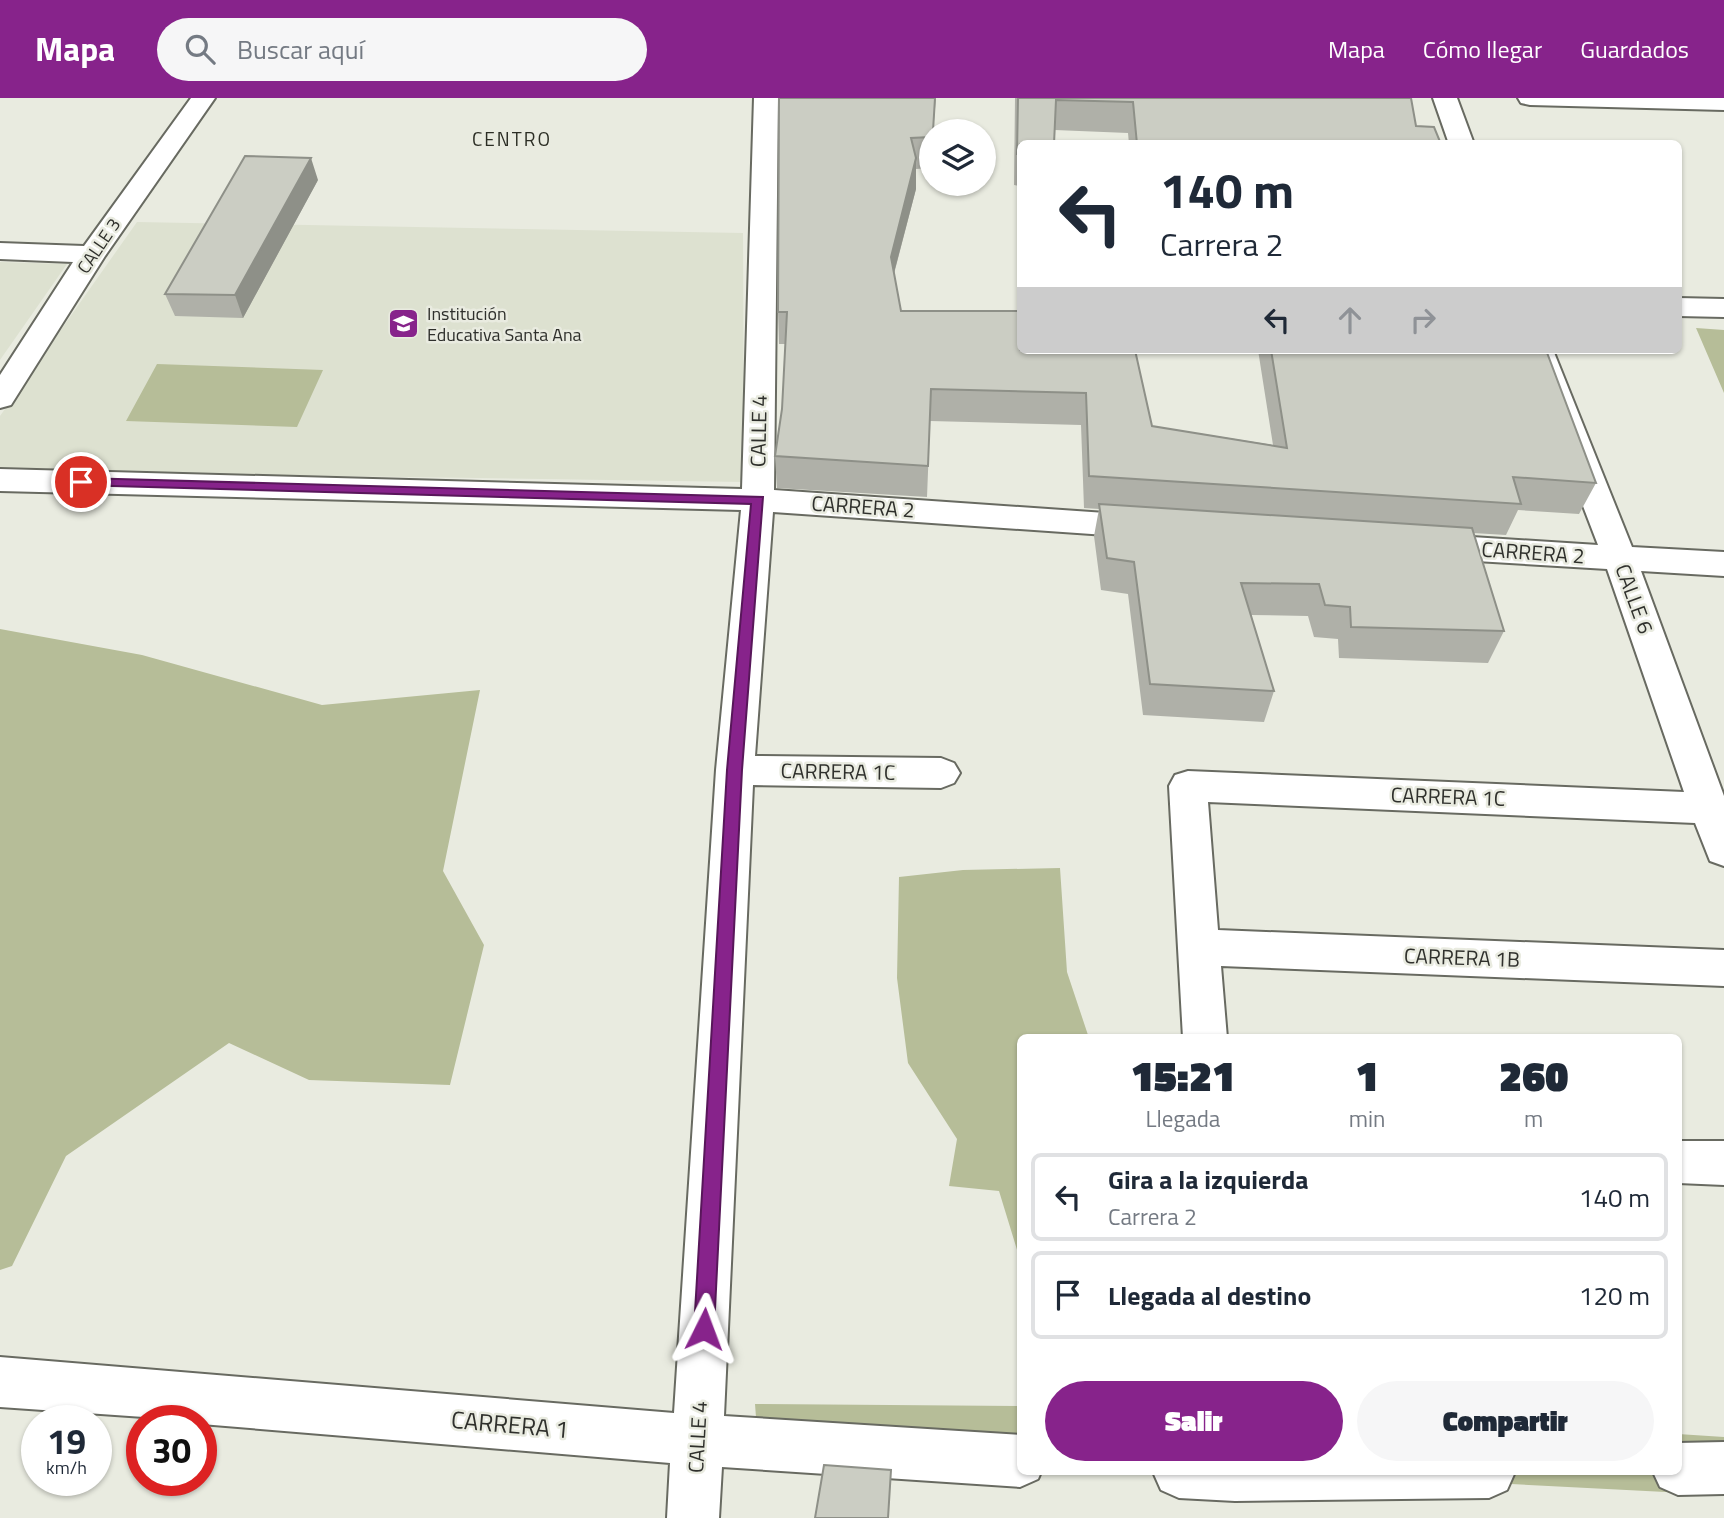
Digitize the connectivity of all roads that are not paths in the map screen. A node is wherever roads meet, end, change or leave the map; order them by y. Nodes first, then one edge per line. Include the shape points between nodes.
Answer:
1 (203, 98) edge
2 (766, 98) edge
3 (1445, 98) edge
4 (1530, 98) edge
5 (1724, 103) edge
6 (1461, 140) edge
7 (0, 251) edge
8 (92, 255) junction
9 (1682, 307) edge
10 (1724, 308) edge
11 (1540, 354) edge
12 (0, 398) edge
13 (0, 480) edge
14 (758, 500) junction
15 (1175, 528) edge
16 (1397, 544) edge
17 (1620, 559) junction
18 (1724, 564) edge
19 (735, 770) junction
20 (941, 773) dead end
21 (1708, 808) junction
22 (1724, 850) edge
23 (1199, 947) junction
24 (1724, 968) edge
25 (1205, 1034) edge
26 (1682, 1162) edge
27 (1724, 1163) edge
28 (0, 1382) edge
29 (697, 1440) junction
30 (1017, 1461) edge
31 (1724, 1468) edge
32 (1682, 1469) edge
33 (693, 1518) edge

1 - 8 street, CALLE 3
2 - 14 street, CALLE 4
3 - 6 street
4 - 5 street
7 - 8 street
8 - 12 street, CALLE 3
9 - 10 street
11 - 17 street, CALLE 6
13 - 14 street, CARRERA 2
14 - 15 street, CARRERA 2
14 - 19 street, CALLE 4
16 - 17 street, CARRERA 2
17 - 18 street, CARRERA 2
17 - 21 street, CALLE 6
19 - 20 street, CARRERA 1C
19 - 29 street, CALLE 4
21 - 22 street, CALLE 6
21 - 23 street, CARRERA 1C via 1188,786
23 - 24 street, CARRERA 1B
23 - 25 street
26 - 27 street
28 - 29 street, CARRERA 1
29 - 30 street, CARRERA 1
29 - 33 street, CALLE 4
31 - 32 street

